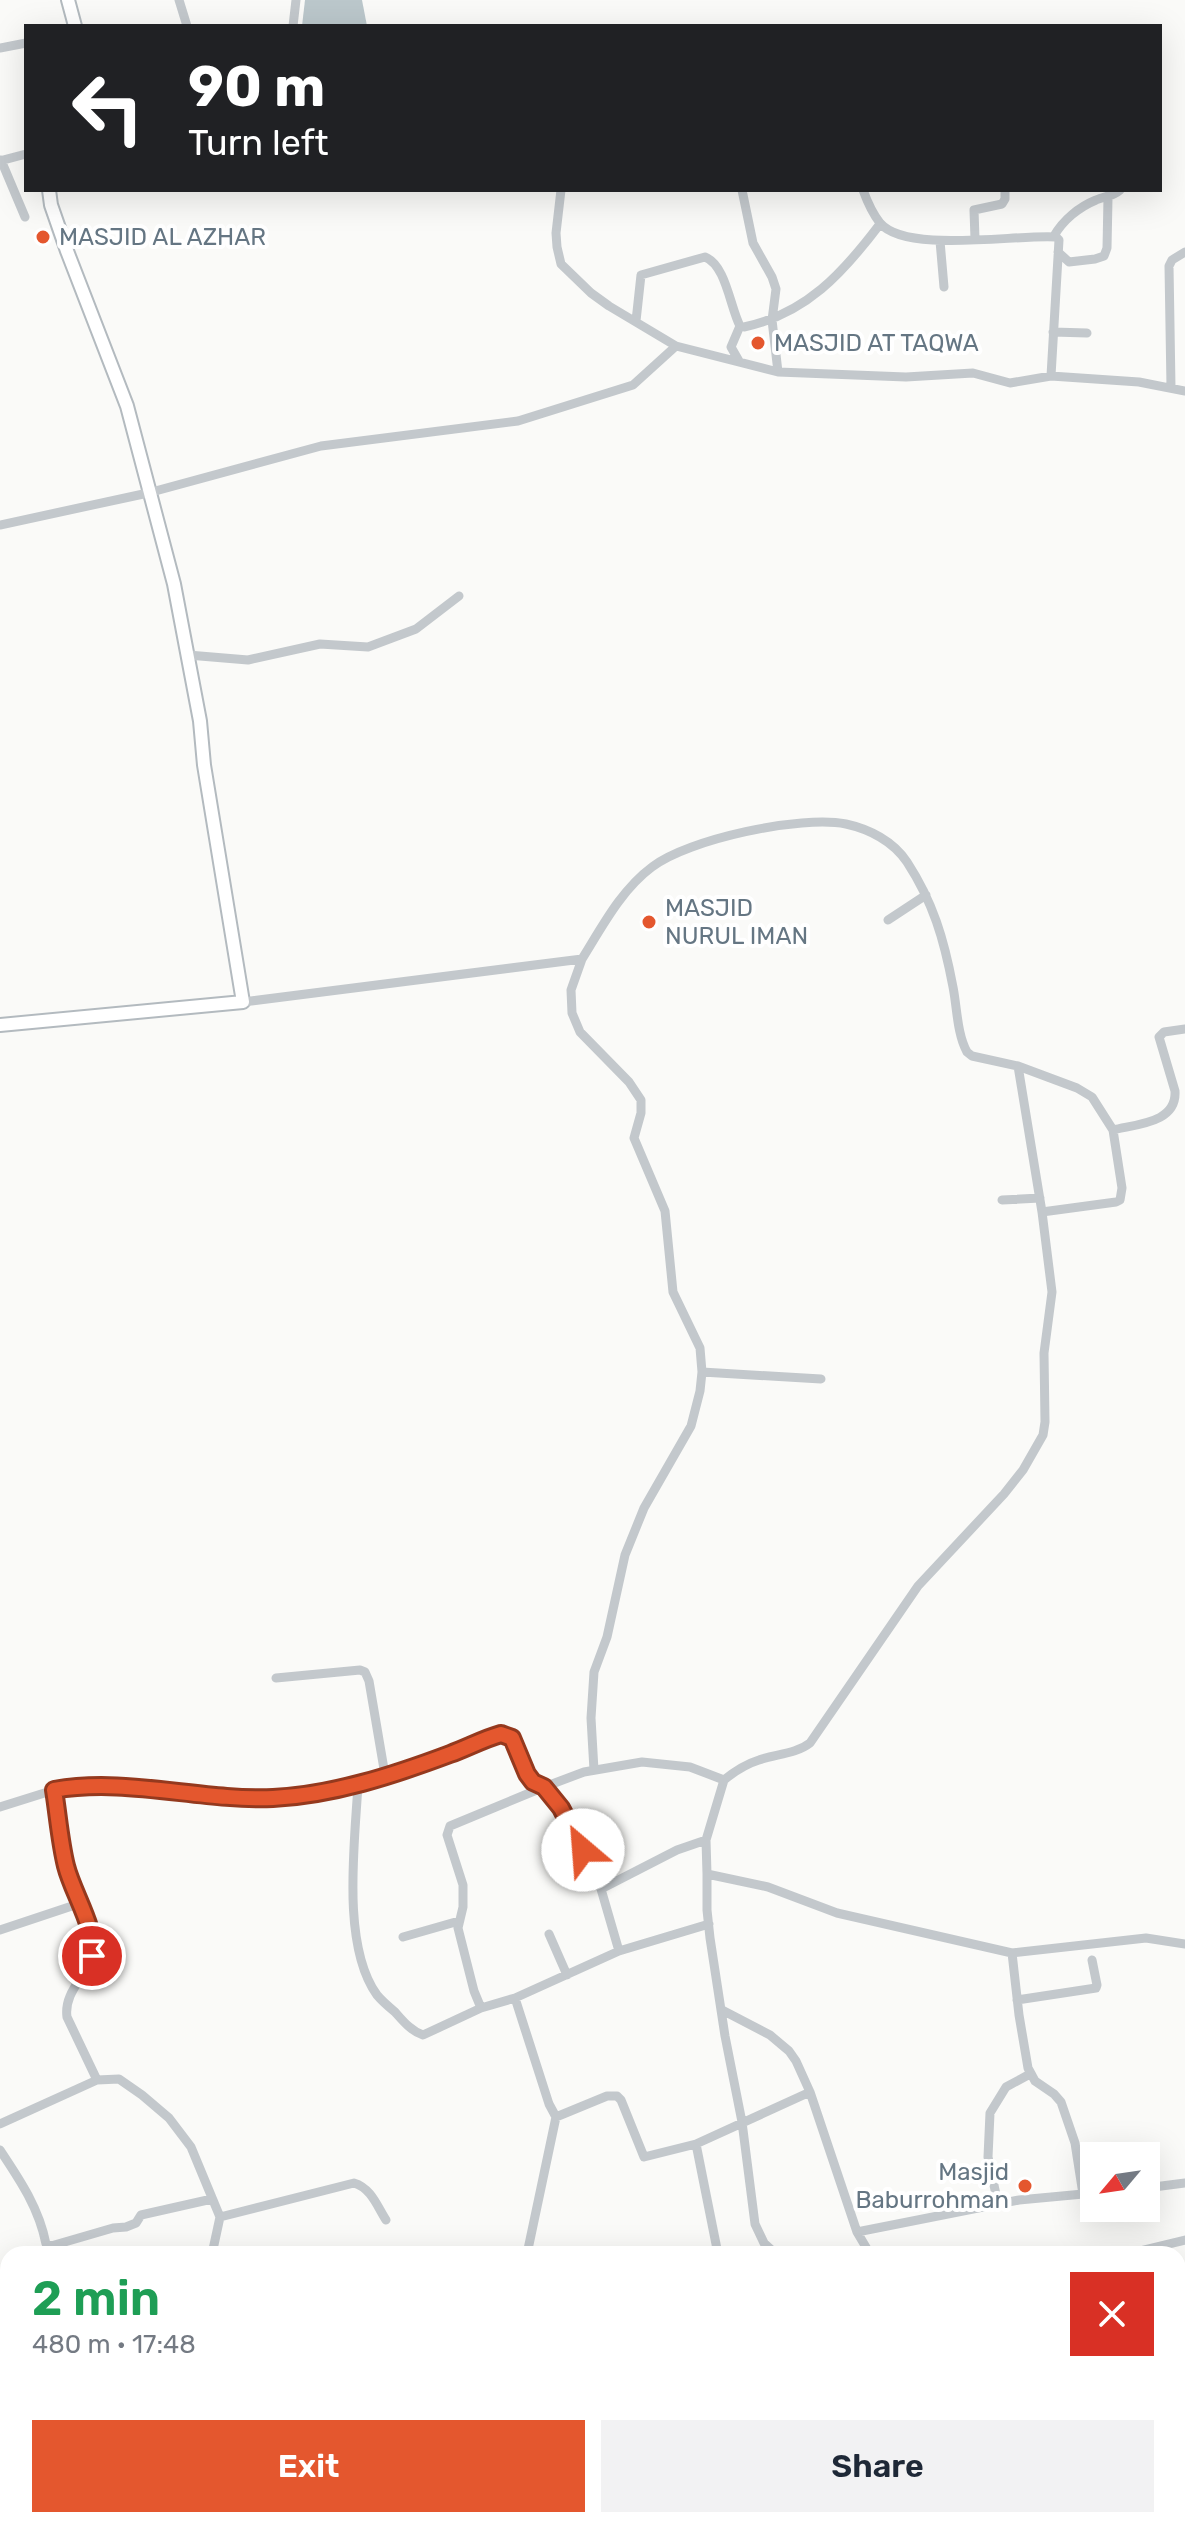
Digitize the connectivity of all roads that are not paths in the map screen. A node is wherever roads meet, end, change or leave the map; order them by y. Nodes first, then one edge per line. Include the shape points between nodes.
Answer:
1 (68, 0) edge
2 (179, 0) edge
3 (296, 0) edge
4 (74, 24) edge
5 (186, 24) edge
6 (293, 24) edge
7 (24, 43) edge
8 (0, 48) edge
9 (24, 155) edge
10 (1, 161) edge
11 (49, 192) edge
12 (561, 192) edge
13 (742, 192) edge
14 (864, 192) edge
15 (1005, 192) edge
16 (1117, 192) edge
17 (1108, 198) junction
18 (25, 217) dead end
19 (880, 224) junction
20 (1054, 236) junction
21 (975, 239) junction
22 (940, 241) junction
23 (1058, 252) junction
24 (1185, 252) edge
25 (944, 287) dead end
26 (772, 320) junction
27 (636, 321) junction
28 (740, 326) junction
29 (1053, 332) junction
30 (1087, 333) dead end
31 (676, 346) junction
32 (739, 361) junction
33 (778, 372) junction
34 (1051, 376) junction
35 (1171, 387) junction
36 (1185, 391) edge
37 (148, 493) junction
38 (0, 525) edge
39 (459, 596) dead end
40 (188, 655) junction
41 (926, 895) junction
42 (888, 920) dead end
43 (582, 959) junction
44 (243, 1002) junction
45 (0, 1025) edge
46 (1185, 1029) edge
47 (1018, 1066) junction
48 (1113, 1130) junction
49 (1040, 1198) junction
50 (1002, 1200) dead end
51 (1042, 1212) junction
52 (702, 1372) junction
53 (821, 1379) dead end
54 (276, 1678) dead end
55 (594, 1770) junction
56 (385, 1775) junction
57 (724, 1780) junction
58 (358, 1784) junction
59 (544, 1787) junction
60 (54, 1790) junction
61 (0, 1807) edge
62 (706, 1840) junction
63 (707, 1874) junction
64 (601, 1889) junction
65 (78, 1904) junction
66 (459, 1921) junction
67 (709, 1924) junction
68 (0, 1930) edge
69 (549, 1934) dead end
70 (403, 1937) dead end
71 (1185, 1944) edge
72 (619, 1951) junction
73 (1012, 1953) junction
74 (1092, 1960) dead end
75 (567, 1975) junction
76 (515, 1998) junction
77 (1017, 2000) junction
78 (481, 2008) junction
79 (722, 2010) junction
80 (1030, 2074) junction
81 (97, 2080) junction
82 (810, 2092) junction
83 (556, 2117) junction
84 (742, 2122) junction
85 (0, 2124) edge
86 (696, 2144) junction
87 (0, 2150) edge
88 (1080, 2161) edge
89 (1185, 2183) edge
90 (1160, 2186) edge
91 (1080, 2194) edge
92 (212, 2199) junction
93 (998, 2204) junction
94 (220, 2217) junction
95 (386, 2220) dead end
96 (857, 2232) junction
97 (1185, 2240) edge
98 (214, 2246) edge
99 (529, 2246) edge
100 (716, 2246) edge
101 (767, 2246) edge
102 (865, 2246) edge
103 (1160, 2246) edge

1 - 4 street
2 - 5 street
3 - 6 street
7 - 8 street
9 - 10 street
10 - 18 street
11 - 37 street via 127,406
12 - 27 street via 556,233 561,264 591,293
13 - 26 street via 753,243 776,289
14 - 19 street
15 - 21 street via 1002,204 974,210
16 - 17 street
17 - 20 street via 1075,213
17 - 23 street via 1104,256 1069,262
19 - 22 street via 895,233
19 - 26 street via 829,285
20 - 21 street
20 - 23 street
21 - 22 street
22 - 25 street
23 - 29 street
24 - 35 street via 1169,266
26 - 28 street
26 - 33 street
27 - 28 street via 641,275 705,257 721,274
27 - 31 street
28 - 32 street via 731,347
29 - 30 street
29 - 34 street
31 - 32 street
31 - 37 street via 633,385 518,421 321,446
32 - 33 street
33 - 34 street via 906,377 966,372 1010,383
34 - 35 street
35 - 36 street
37 - 38 street
37 - 40 street
39 - 40 street via 416,629 368,647 320,644 248,660
40 - 44 street
41 - 42 street
41 - 43 street via 893,846 862,828 823,822 731,835 685,848 650,868 610,914
41 - 47 street via 945,941 964,1048 972,1056
43 - 44 street
43 - 52 street via 571,990 572,1013 580,1032 641,1100 634,1138 665,1211 673,1292 700,1348
44 - 45 street
46 - 48 street via 1159,1037 1175,1091 1172,1110
47 - 48 street via 1092,1097
47 - 49 street
48 - 51 street via 1120,1200
49 - 50 street
49 - 51 street
51 - 57 street via 1052,1292 1044,1353 1043,1435 1004,1494 918,1586 810,1743 760,1759
52 - 53 street
52 - 55 street via 691,1426 644,1508 625,1555 594,1672
54 - 56 street via 365,1672
55 - 57 street via 642,1762 669,1764
55 - 59 street
56 - 58 street
56 - 59 street via 501,1734 512,1738 527,1774
57 - 62 street
58 - 60 street via 269,1798 92,1785
58 - 78 street via 356,1939 377,1995 423,2035
59 - 64 street via 561,1808
59 - 66 street via 448,1829 463,1885
60 - 61 street
60 - 65 street
62 - 63 street
62 - 64 street
63 - 67 street
63 - 73 street via 768,1887 837,1913
64 - 72 street
65 - 68 street
65 - 81 street via 94,1944 66,2006 67,2017
66 - 70 street
66 - 78 street
67 - 72 street
67 - 79 street
69 - 75 street
71 - 73 street via 1146,1938
72 - 75 street
73 - 77 street
74 - 77 street via 1096,1988
75 - 76 street
76 - 78 street
76 - 83 street
77 - 80 street
79 - 82 street via 789,2051
79 - 84 street
80 - 88 street via 1061,2102
80 - 93 street via 1006,2087 990,2113 988,2157
81 - 85 street
81 - 92 street via 119,2079 169,2118 191,2147
82 - 84 street
82 - 96 street
83 - 86 street via 617,2096 644,2157
83 - 99 street
84 - 86 street
84 - 101 street via 755,2224
86 - 100 street
87 - 92 street via 26,2189 51,2246 126,2227 141,2215
89 - 90 street
91 - 93 street
92 - 94 street
93 - 96 street
94 - 95 street via 354,2183 370,2193
94 - 98 street
96 - 102 street
97 - 103 street

